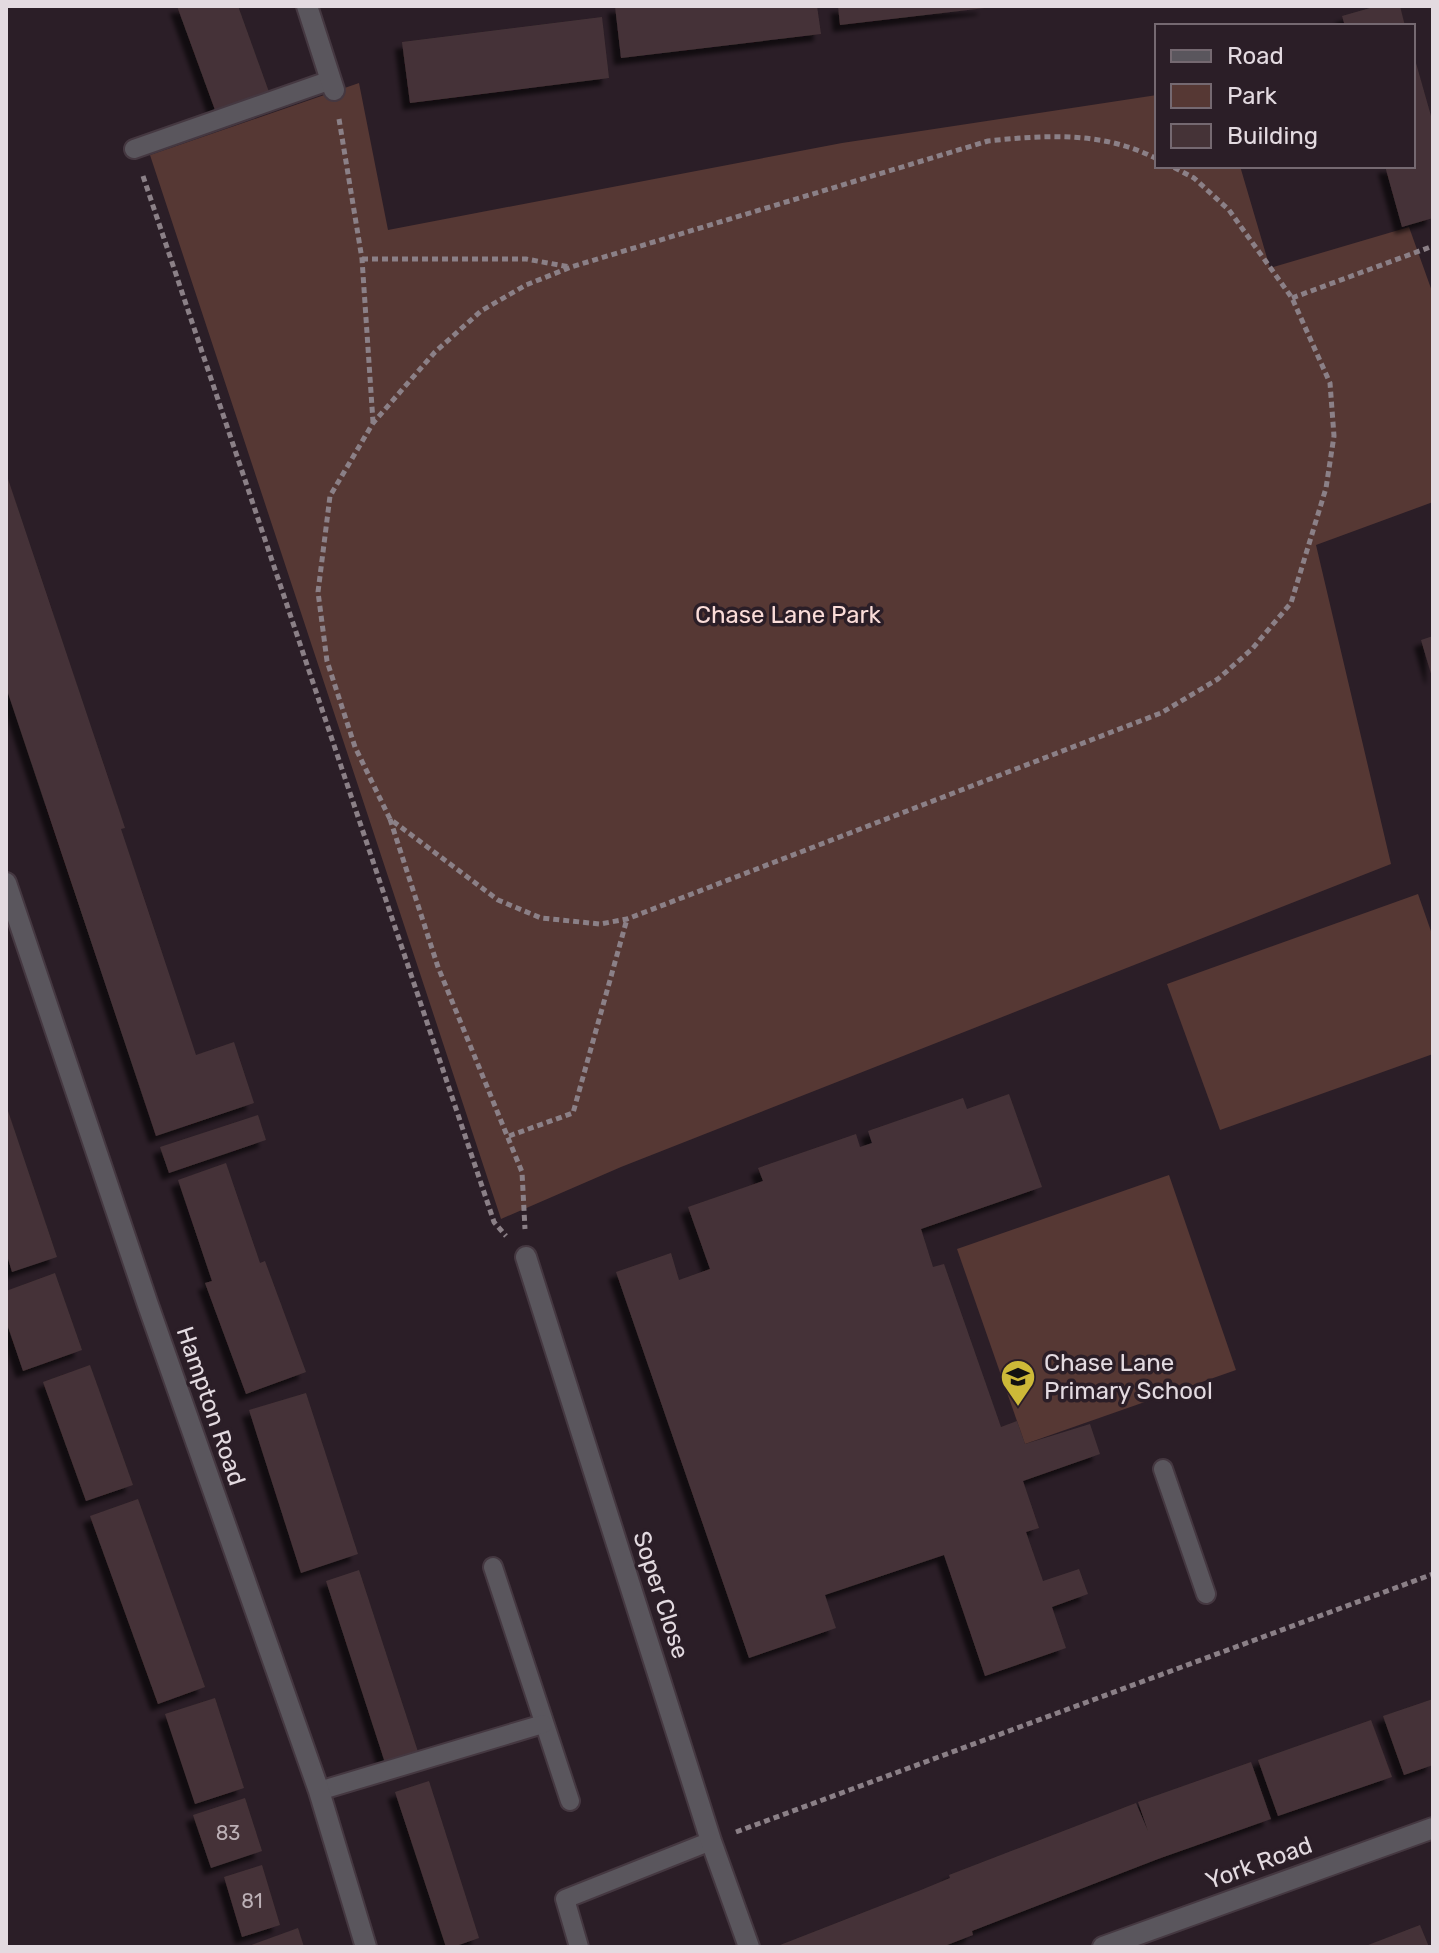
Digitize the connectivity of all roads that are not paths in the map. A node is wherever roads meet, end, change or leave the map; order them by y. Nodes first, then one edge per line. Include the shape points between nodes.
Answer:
1 (307, 6) edge
2 (333, 85) joint
3 (134, 149) road end
4 (6, 883) edge
5 (526, 1257) road end
6 (1163, 1469) dead end
7 (493, 1567) dead end
8 (1206, 1594) dead end
9 (543, 1724) junction
10 (319, 1791) junction
11 (570, 1801) dead end
12 (1433, 1828) edge
13 (711, 1841) junction
14 (366, 1947) edge
15 (579, 1947) edge
16 (749, 1947) edge
17 (1103, 1947) edge

1 - 2 street
2 - 3 lane
4 - 10 street, Hampton Road
5 - 13 street, Soper Close
6 - 8 lane
7 - 9 lane
9 - 10 lane
9 - 11 lane
10 - 14 street, Hampton Road
12 - 17 street, York Road
13 - 15 lane via 565,1899
13 - 16 street, Soper Close

